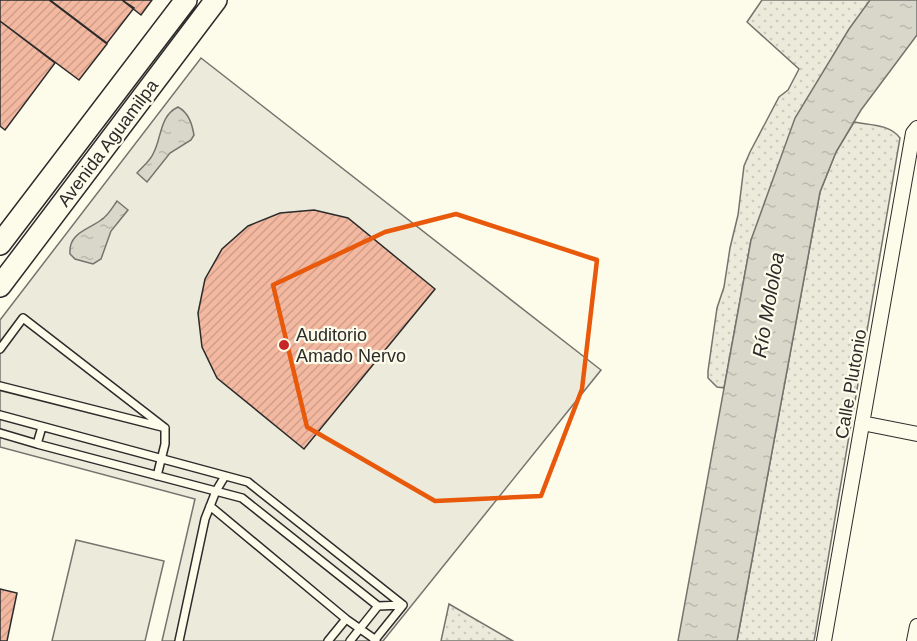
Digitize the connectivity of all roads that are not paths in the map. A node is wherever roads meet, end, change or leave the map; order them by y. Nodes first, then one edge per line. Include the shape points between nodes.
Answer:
1 (186, 0) edge
2 (216, 0) edge
3 (916, 132) edge
4 (90, 167) junction
5 (0, 245) edge
6 (0, 286) edge
7 (0, 349) edge
8 (0, 386) edge
9 (0, 415) edge
10 (862, 423) junction
11 (42, 427) junction
12 (165, 428) junction
13 (0, 433) edge
14 (917, 434) edge
15 (37, 444) junction
16 (161, 459) junction
17 (157, 476) junction
18 (225, 476) junction
19 (216, 491) junction
20 (210, 506) junction
21 (403, 605) junction
22 (378, 606) junction
23 (346, 619) junction
24 (917, 626) edge
25 (360, 628) junction
26 (375, 640) edge
27 (179, 641) edge
28 (328, 641) edge
29 (350, 641) edge
30 (824, 641) edge
31 (915, 641) edge

1 - 5 main road, Avenida Aguamilpa
2 - 4 main road, Avenida Aguamilpa
3 - 10 street, Calle Plutonio
4 - 5 main road via 21,241
4 - 6 main road, Avenida Aguamilpa
7 - 12 lane via 23,318
8 - 12 lane
9 - 11 lane
10 - 14 street
10 - 30 street, Calle Plutonio
11 - 15 lane
11 - 16 lane
12 - 16 lane
13 - 15 lane
15 - 17 lane
16 - 17 lane
16 - 18 lane
17 - 19 lane
18 - 19 lane
18 - 21 lane via 248,482
19 - 20 lane
19 - 22 lane via 242,498
20 - 23 lane
20 - 27 lane
21 - 22 lane
21 - 26 lane
22 - 25 lane
23 - 25 lane
23 - 28 lane
24 - 31 street
25 - 26 lane
25 - 29 lane

